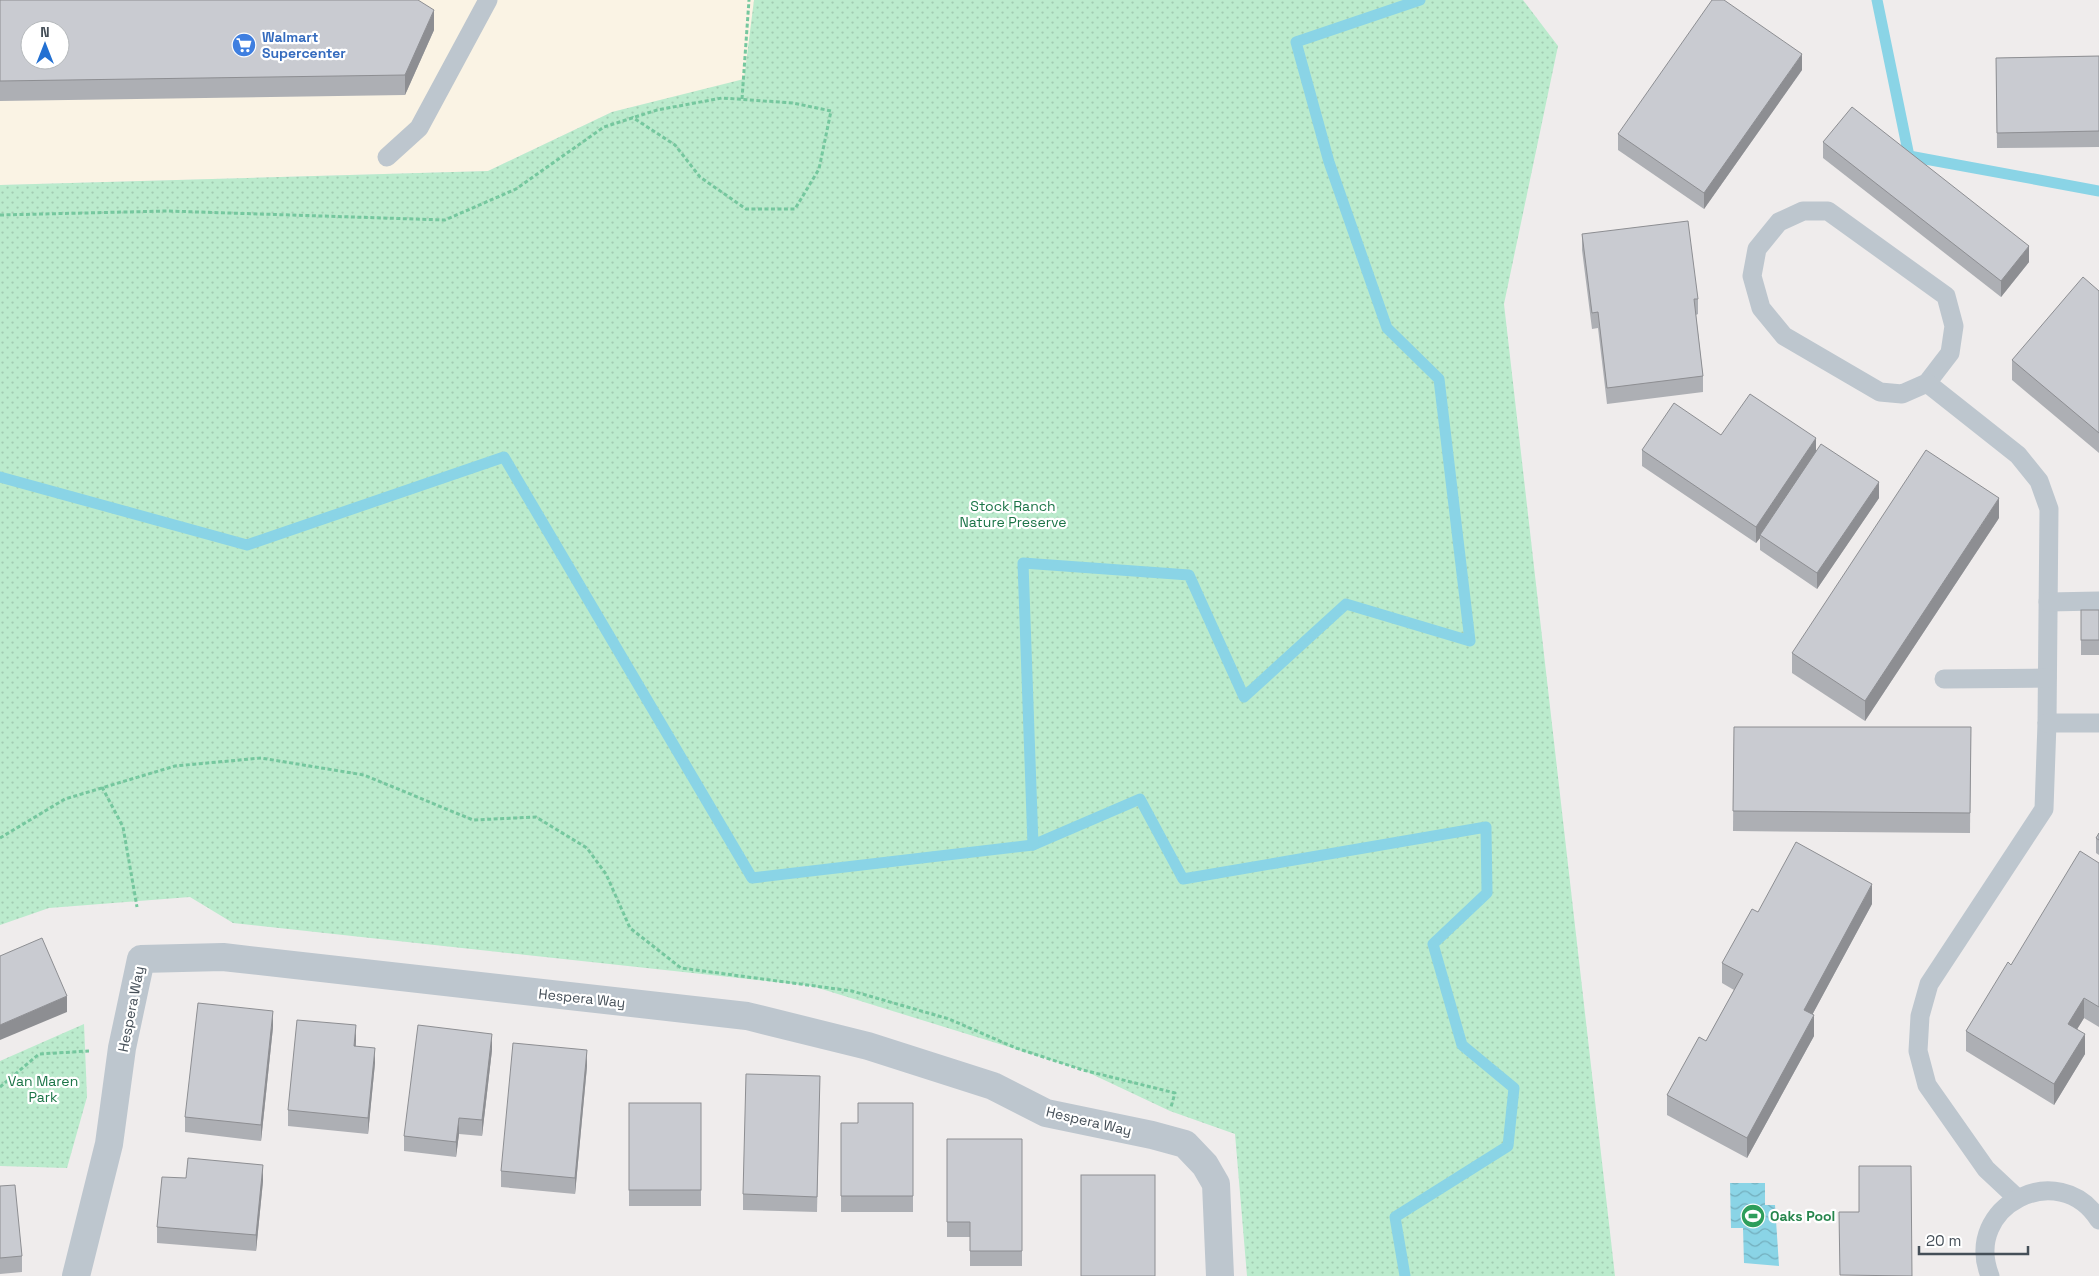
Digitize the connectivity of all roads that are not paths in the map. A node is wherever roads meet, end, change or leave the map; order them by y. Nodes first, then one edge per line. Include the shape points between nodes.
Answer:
1 (488, 0) edge
2 (387, 157) dead end
3 (1928, 383) junction
4 (2099, 601) edge
5 (2048, 602) junction
6 (2047, 678) junction
7 (1944, 679) dead end
8 (2047, 723) junction
9 (2099, 723) edge
10 (2017, 1198) junction
11 (2099, 1220) edge
12 (76, 1276) edge
13 (1220, 1276) edge
14 (1990, 1276) edge

1 - 2 lane via 418,128
3 - 3 lane via 1950,353 1954,326 1946,296 1828,211 1803,211 1779,222 1757,250 1752,276 1761,308 1784,336 1880,392 1902,394
3 - 5 lane via 2018,455 2039,481 2049,509
4 - 5 lane
5 - 6 lane
6 - 7 lane
6 - 8 lane
8 - 9 lane
8 - 10 lane via 2044,809 1929,984 1920,1016 1918,1051 1928,1085 1986,1169
10 - 11 lane via 2036,1191 2057,1191 2077,1198 2093,1210
10 - 14 lane via 2000,1210 1990,1228 1984,1248
12 - 13 street, Hespera Way via 109,1144 122,1048 141,959 223,957 747,1016 868,1046 993,1086 1046,1113 1185,1144 1206,1164 1216,1184

